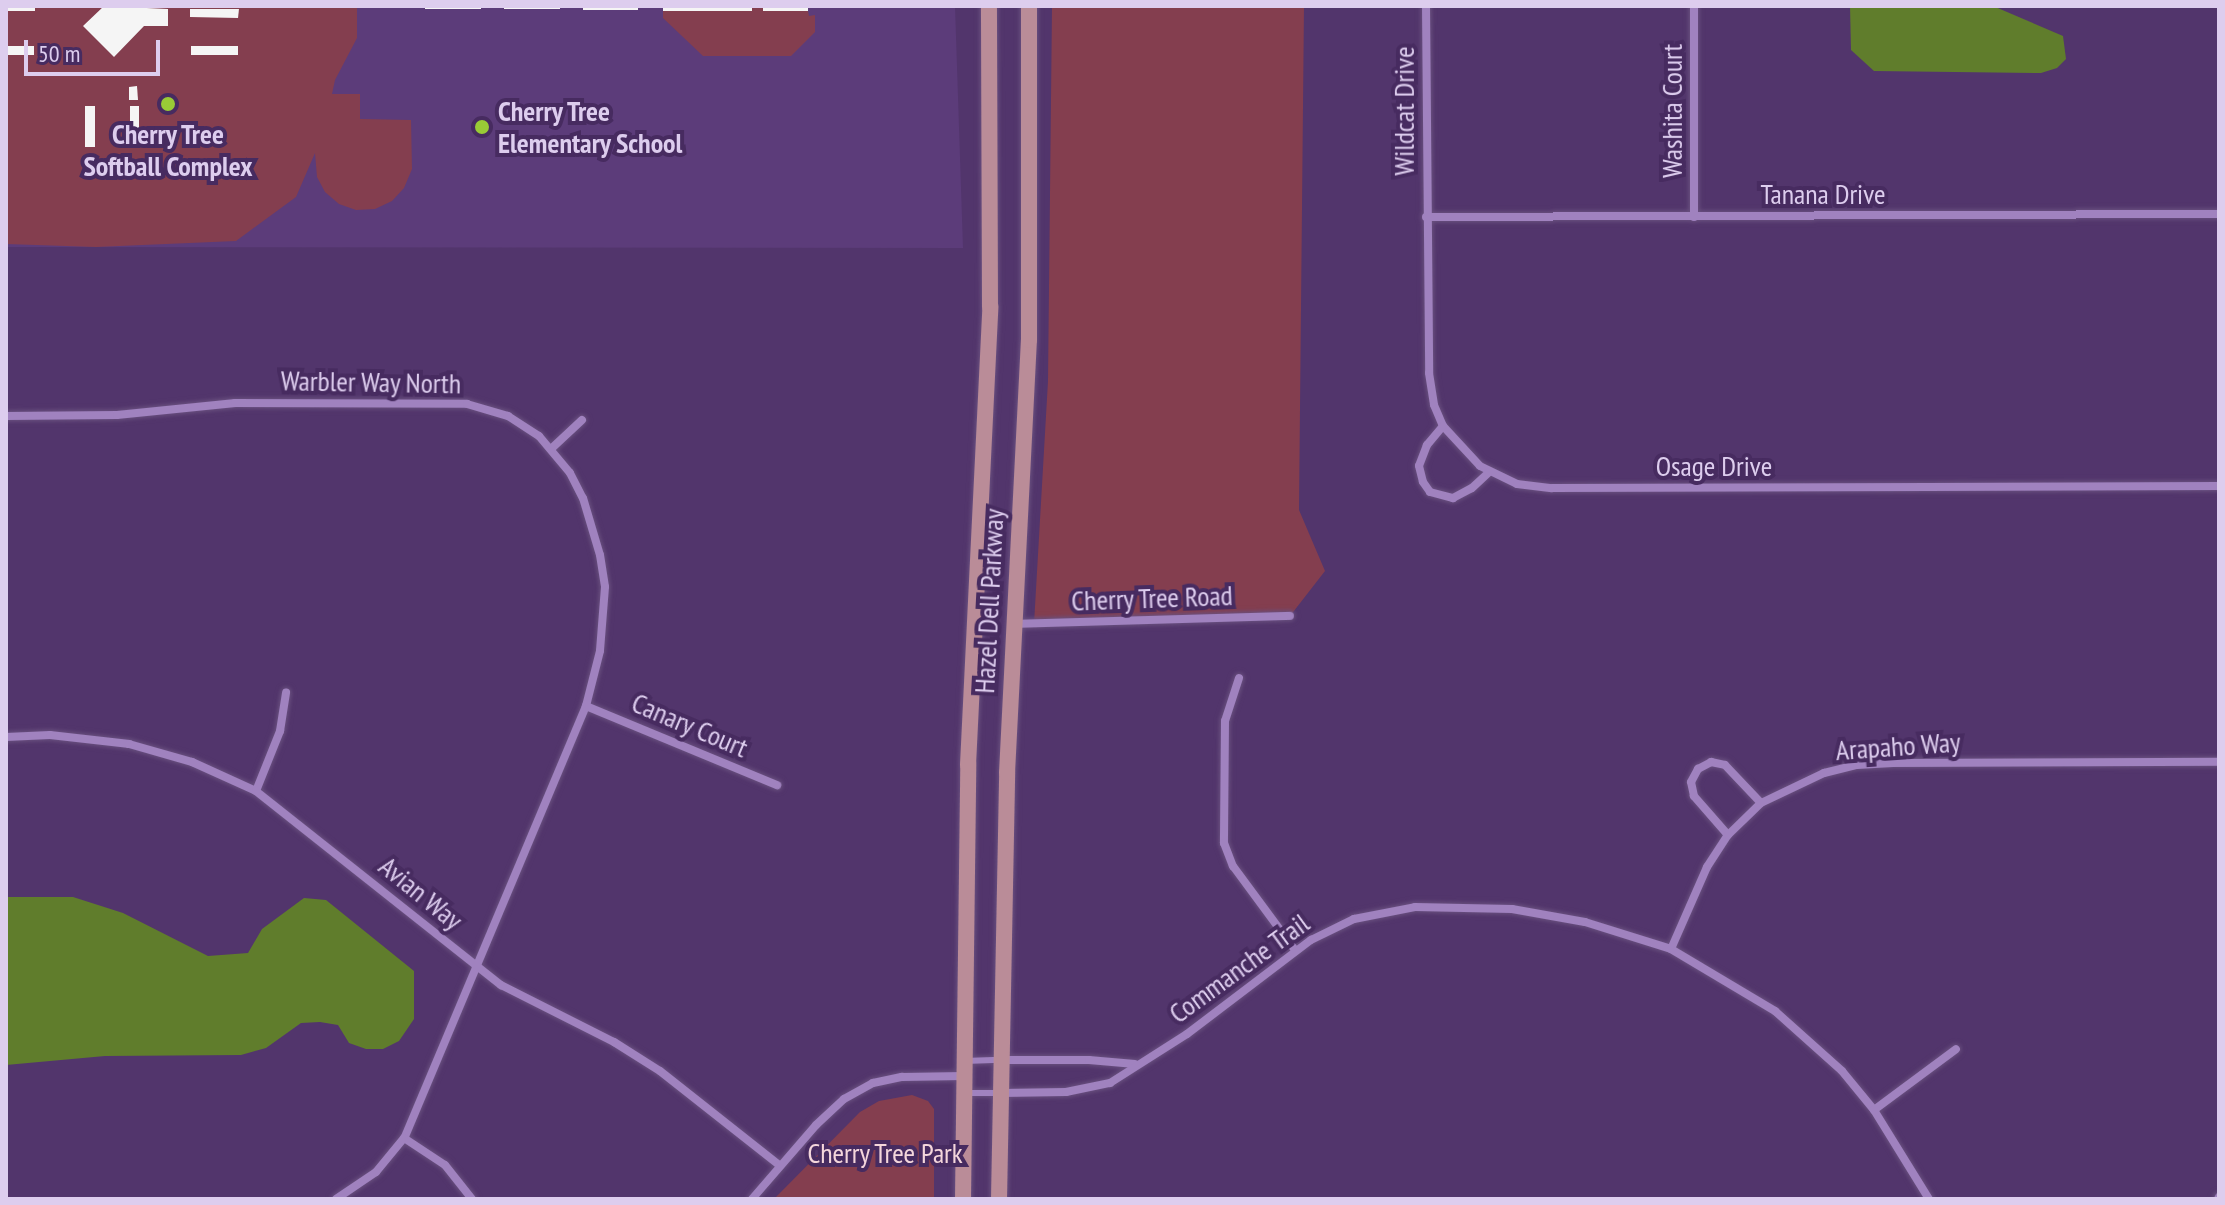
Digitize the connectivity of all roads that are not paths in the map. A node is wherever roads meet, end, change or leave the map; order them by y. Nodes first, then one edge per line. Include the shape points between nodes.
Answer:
1 (989, 6) edge
2 (1029, 6) edge
3 (1426, 6) edge
4 (1694, 6) edge
5 (2219, 214) edge
6 (1426, 217) junction
7 (1694, 217) junction
8 (6, 416) edge
9 (582, 420) dead end
10 (1443, 426) junction
11 (552, 448) junction
12 (1489, 472) junction
13 (2219, 486) edge
14 (1290, 616) dead end
15 (1015, 624) junction
16 (1239, 678) dead end
17 (286, 692) dead end
18 (586, 706) junction
19 (6, 737) edge
20 (2219, 762) edge
21 (777, 785) dead end
22 (256, 791) junction
23 (1761, 803) junction
24 (1728, 835) junction
25 (1671, 949) junction
26 (1295, 950) junction
27 (475, 966) junction
28 (1956, 1049) dead end
29 (1001, 1060) junction
30 (1135, 1064) junction
31 (963, 1077) junction
32 (998, 1093) junction
33 (1874, 1110) junction
34 (404, 1138) junction
35 (779, 1165) junction
36 (336, 1199) edge
37 (472, 1199) edge
38 (752, 1199) edge
39 (963, 1199) edge
40 (999, 1199) edge
41 (1929, 1199) edge

1 - 31 main road, Hazel Dell Parkway via 990,307 968,765
2 - 15 main road, Hazel Dell Parkway via 1029,340
3 - 6 street, Wildcat Drive
4 - 7 street, Washita Court
5 - 7 street, Tanana Drive
6 - 7 street, Tanana Drive
6 - 10 street, Osage Drive via 1429,373
8 - 11 street, Warbler Way North via 117,415 235,403 449,403 508,416
9 - 11 street
10 - 12 street, Osage Drive via 1467,456
10 - 12 street via 1419,466 1430,492 1453,498
11 - 18 street, Warbler Way North via 583,498 605,587 600,651
12 - 13 street, Osage Drive via 1517,484 1552,488
14 - 15 street, Cherry Tree Road
15 - 29 main road, Hazel Dell Parkway
16 - 26 street via 1225,721 1224,843 1233,866
17 - 22 street via 280,731
18 - 21 street, Canary Court
18 - 27 street, Warbler Way North
19 - 22 street, Avian Way via 64,736 129,744 192,762
20 - 23 street, Arapaho Way via 1874,763 1824,773
22 - 27 street, Avian Way
23 - 24 street, Arapaho Way
23 - 24 street via 1725,765 1711,762 1698,769 1691,782 1694,796
24 - 25 street, Arapaho Way via 1702,876
25 - 26 street, Commanche Trail via 1538,912 1424,907 1354,919
25 - 33 street, Commanche Trail via 1775,1011 1842,1071
26 - 30 street, Commanche Trail via 1187,1034
27 - 34 street, Warbler Way North
27 - 35 street, Avian Way via 660,1071
28 - 33 street
29 - 30 street
29 - 31 lane
29 - 32 main road, Hazel Dell Parkway
30 - 32 street, Commanche Trail via 1110,1083 1081,1091
31 - 32 lane
31 - 35 street via 902,1077 873,1083 844,1099
31 - 39 main road, Hazel Dell Parkway
32 - 40 main road, Hazel Dell Parkway
33 - 41 street, Commanche Trail
34 - 36 street, Warbler Way North via 376,1172
34 - 37 street via 445,1165
35 - 38 street

